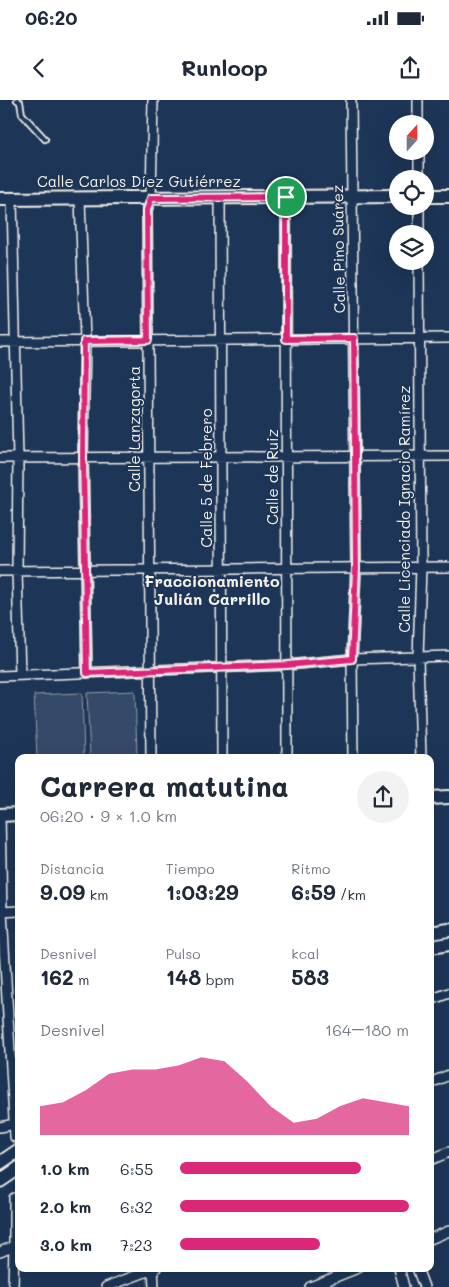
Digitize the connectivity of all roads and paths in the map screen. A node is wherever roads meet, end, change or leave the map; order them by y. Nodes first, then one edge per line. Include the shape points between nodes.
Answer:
1 (17, 100) edge
2 (153, 100) edge
3 (351, 100) edge
4 (418, 100) edge
5 (418, 115) edge
6 (44, 139) dead end
7 (352, 196) junction
8 (389, 196) edge
9 (434, 196) edge
10 (449, 196) edge
11 (286, 197) junction
12 (151, 198) junction
13 (220, 198) junction
14 (6, 199) edge
15 (80, 199) junction
16 (419, 270) edge
17 (354, 338) junction
18 (420, 338) junction
19 (449, 338) edge
20 (286, 339) junction
21 (148, 340) junction
22 (220, 340) junction
23 (84, 341) junction
24 (0, 342) edge
25 (16, 342) junction
26 (287, 456) junction
27 (355, 456) junction
28 (420, 456) junction
29 (449, 456) edge
30 (149, 457) junction
31 (221, 457) junction
32 (0, 458) edge
33 (18, 458) junction
34 (83, 458) junction
35 (449, 566) edge
36 (421, 567) junction
37 (287, 568) junction
38 (356, 568) junction
39 (221, 569) junction
40 (85, 570) junction
41 (150, 570) junction
42 (0, 571) edge
43 (17, 571) junction
44 (449, 656) edge
45 (418, 658) junction
46 (352, 659) junction
47 (287, 665) junction
48 (221, 668) junction
49 (150, 670) junction
50 (87, 673) junction
51 (20, 675) junction
52 (0, 676) edge
53 (151, 754) edge
54 (222, 754) edge
55 (287, 754) edge
56 (353, 754) edge
57 (421, 754) edge
58 (449, 797) edge
59 (434, 798) edge
60 (15, 814) edge
61 (0, 815) edge
62 (15, 911) edge
63 (1, 912) edge
64 (449, 930) edge
65 (434, 932) edge
66 (449, 944) edge
67 (434, 947) edge
68 (449, 993) edge
69 (434, 999) edge
70 (449, 1075) edge
71 (434, 1081) edge
72 (15, 1124) junction
73 (0, 1127) edge
74 (15, 1137) dead end
75 (449, 1152) edge
76 (15, 1153) edge
77 (434, 1158) edge
78 (0, 1163) edge
79 (15, 1171) edge
80 (0, 1181) edge
81 (14, 1198) dead end
82 (15, 1222) edge
83 (449, 1231) edge
84 (434, 1237) edge
85 (15, 1245) edge
86 (0, 1252) edge
87 (15, 1259) edge
88 (144, 1272) edge
89 (154, 1272) edge
90 (348, 1272) edge
91 (400, 1272) edge
92 (419, 1272) edge
93 (13, 1287) edge
94 (106, 1287) edge
95 (154, 1287) edge
96 (310, 1287) edge
97 (404, 1287) edge
98 (424, 1287) edge

1 - 6 lane via 22,114
2 - 12 street, Calle Lanzagorta
3 - 7 street, Calle Pino Suárez
4 - 5 street
7 - 8 street, Calle Carlos Díez Gutiérrez
7 - 11 street, Calle Carlos Díez Gutiérrez
7 - 17 street, Calle Pino Suárez
9 - 10 street
11 - 13 street, Calle Carlos Díez Gutiérrez
11 - 20 street, Calle de Ruiz
12 - 13 street, Calle Carlos Díez Gutiérrez
12 - 15 street, Calle Carlos Díez Gutiérrez
12 - 21 street, Calle Lanzagorta via 147,210
13 - 22 street, Calle 5 de Febrero
14 - 15 street, Calle Carlos Díez Gutiérrez
14 - 25 street
15 - 23 street
16 - 18 street, Calle Licenciado Ignacio Ramírez
17 - 18 street
17 - 20 street
17 - 27 street, Calle Pino Suárez
18 - 19 street
18 - 28 street, Calle Licenciado Ignacio Ramírez
20 - 22 street
20 - 26 street, Calle de Ruiz
21 - 22 street
21 - 23 street
21 - 30 street, Calle Lanzagorta
22 - 31 street, Calle 5 de Febrero
23 - 25 street
23 - 34 street
24 - 25 street
25 - 33 street
26 - 27 street
26 - 31 street
26 - 37 street, Calle de Ruiz
27 - 28 street
27 - 38 street, Calle Pino Suárez
28 - 29 street
28 - 36 street, Calle Licenciado Ignacio Ramírez
30 - 31 street
30 - 34 street
30 - 41 street, Calle Lanzagorta
31 - 39 street, Calle 5 de Febrero
32 - 33 street
33 - 34 street
33 - 43 street
34 - 40 street
35 - 36 street
36 - 38 street
36 - 45 street, Calle Licenciado Ignacio Ramírez
37 - 38 street
37 - 39 street
37 - 47 street, Calle de Ruiz
38 - 46 street, Calle Pino Suárez
39 - 41 street
39 - 48 street, Calle 5 de Febrero
40 - 41 street
40 - 43 street
40 - 50 street
41 - 49 street, Calle Lanzagorta
42 - 43 street
43 - 51 street
44 - 45 street
45 - 46 street
45 - 57 street, Calle Licenciado Ignacio Ramírez
46 - 47 street
46 - 56 street, Calle Pino Suárez
47 - 48 street
47 - 55 street, Calle de Ruiz
48 - 49 street
48 - 54 street, Calle 5 de Febrero
49 - 50 street
49 - 53 street, Calle Lanzagorta
50 - 51 street
51 - 52 street
58 - 59 street
60 - 61 street
61 - 63 street
62 - 63 street
63 - 72 street
64 - 65 street
66 - 67 street
68 - 69 street
70 - 71 street
72 - 73 street
72 - 74 street
75 - 77 street
76 - 78 street
79 - 80 street
81 - 82 street
83 - 84 street
85 - 86 street
87 - 93 street
88 - 94 street
89 - 95 street
90 - 96 street
91 - 97 street
92 - 98 street

